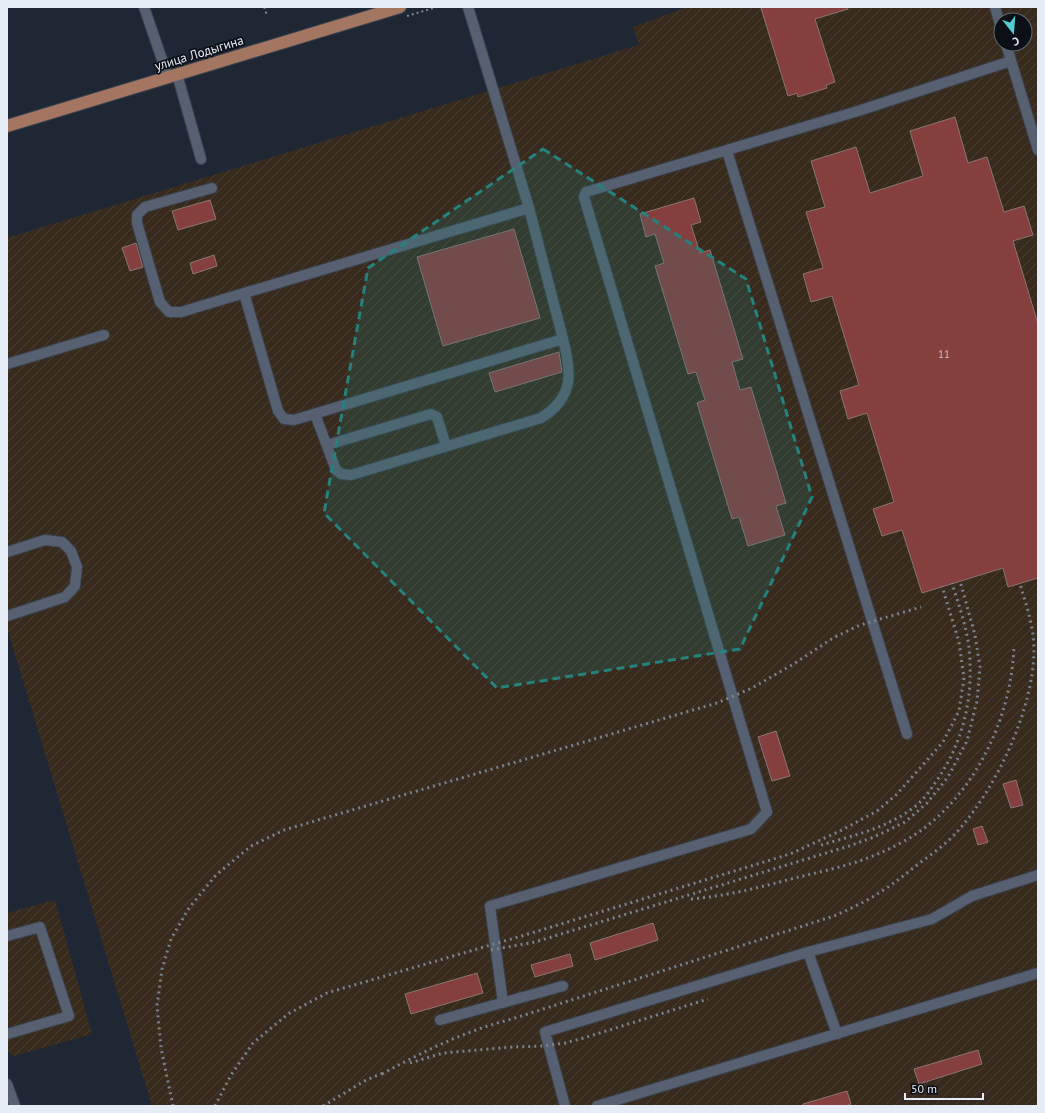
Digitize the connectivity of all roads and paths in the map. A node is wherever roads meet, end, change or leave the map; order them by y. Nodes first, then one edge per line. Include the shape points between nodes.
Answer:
1 (264, 7) edge
2 (400, 7) edge
3 (468, 7) edge
4 (145, 9) edge
5 (267, 15) dead end
6 (1008, 52) edge
7 (1011, 61) junction
8 (172, 75) junction
9 (7, 126) edge
10 (1038, 150) edge
11 (727, 151) junction
12 (201, 159) dead end
13 (212, 188) dead end
14 (529, 208) junction
15 (244, 293) junction
16 (104, 335) dead end
17 (563, 340) junction
18 (7, 364) edge
19 (315, 414) junction
20 (327, 445) junction
21 (446, 446) junction
22 (7, 552) edge
23 (7, 616) edge
24 (907, 734) dead end
25 (1038, 875) edge
26 (7, 936) edge
27 (808, 952) junction
28 (1038, 973) edge
29 (563, 986) dead end
30 (503, 1003) junction
31 (440, 1020) dead end
32 (7, 1034) edge
33 (837, 1034) junction
34 (7, 1084) edge
35 (15, 1106) edge
36 (565, 1106) edge
37 (597, 1106) edge

1 - 5 path
2 - 8 main road, улица Лодыгина
3 - 14 street
4 - 8 street
6 - 7 street
7 - 10 street
7 - 11 street
8 - 9 main road, улица Лодыгина
8 - 12 street
11 - 24 street
11 - 30 street via 586,192 584,197 767,812 751,829 490,906
13 - 15 street via 145,207 137,215 137,223 160,302 169,312 181,312
14 - 15 street
14 - 17 street
15 - 19 street via 278,410 284,418 294,420
16 - 18 street
17 - 19 street
17 - 21 street via 570,375 564,395 553,410 541,418
19 - 20 street
20 - 21 street via 336,470 341,474 351,475
20 - 21 street via 431,414 437,417
22 - 23 street via 45,540 62,542 71,551 77,567 75,586 65,597
25 - 27 street via 972,896 932,919
26 - 32 street via 40,927 69,1016
27 - 33 street
27 - 36 street via 545,1032
28 - 33 street
29 - 30 street
30 - 31 street
33 - 37 street
34 - 35 street

